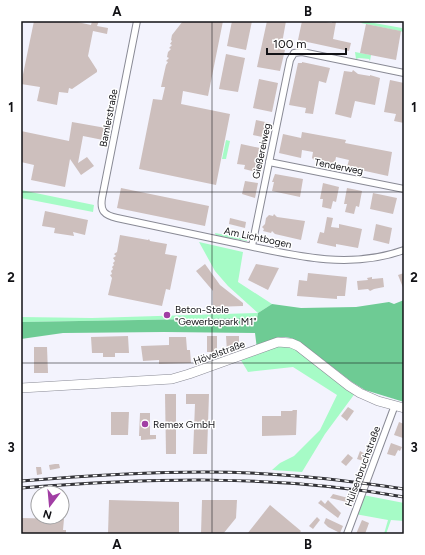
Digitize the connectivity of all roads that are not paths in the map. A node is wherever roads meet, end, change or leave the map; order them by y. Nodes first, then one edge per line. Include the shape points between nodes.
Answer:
1 (137, 21) edge
2 (404, 72) edge
3 (269, 162) junction
4 (404, 189) edge
5 (109, 216) joint
6 (252, 246) junction
7 (404, 250) edge
8 (21, 388) edge
9 (400, 407) edge
10 (346, 534) edge

1 - 5 street, Bamlerstraße via 102,198 102,209
2 - 3 street, Gießereiweg via 302,52 294,53 290,60
3 - 4 street, Tenderweg
3 - 6 street, Gießereiweg
5 - 6 street, Am Lichtbogen
6 - 7 street, Am Lichtbogen via 335,260 375,258
8 - 9 main road, Hövelstraße via 172,379 281,342 298,346 356,391
9 - 10 street, Hülsenbruchstraße

